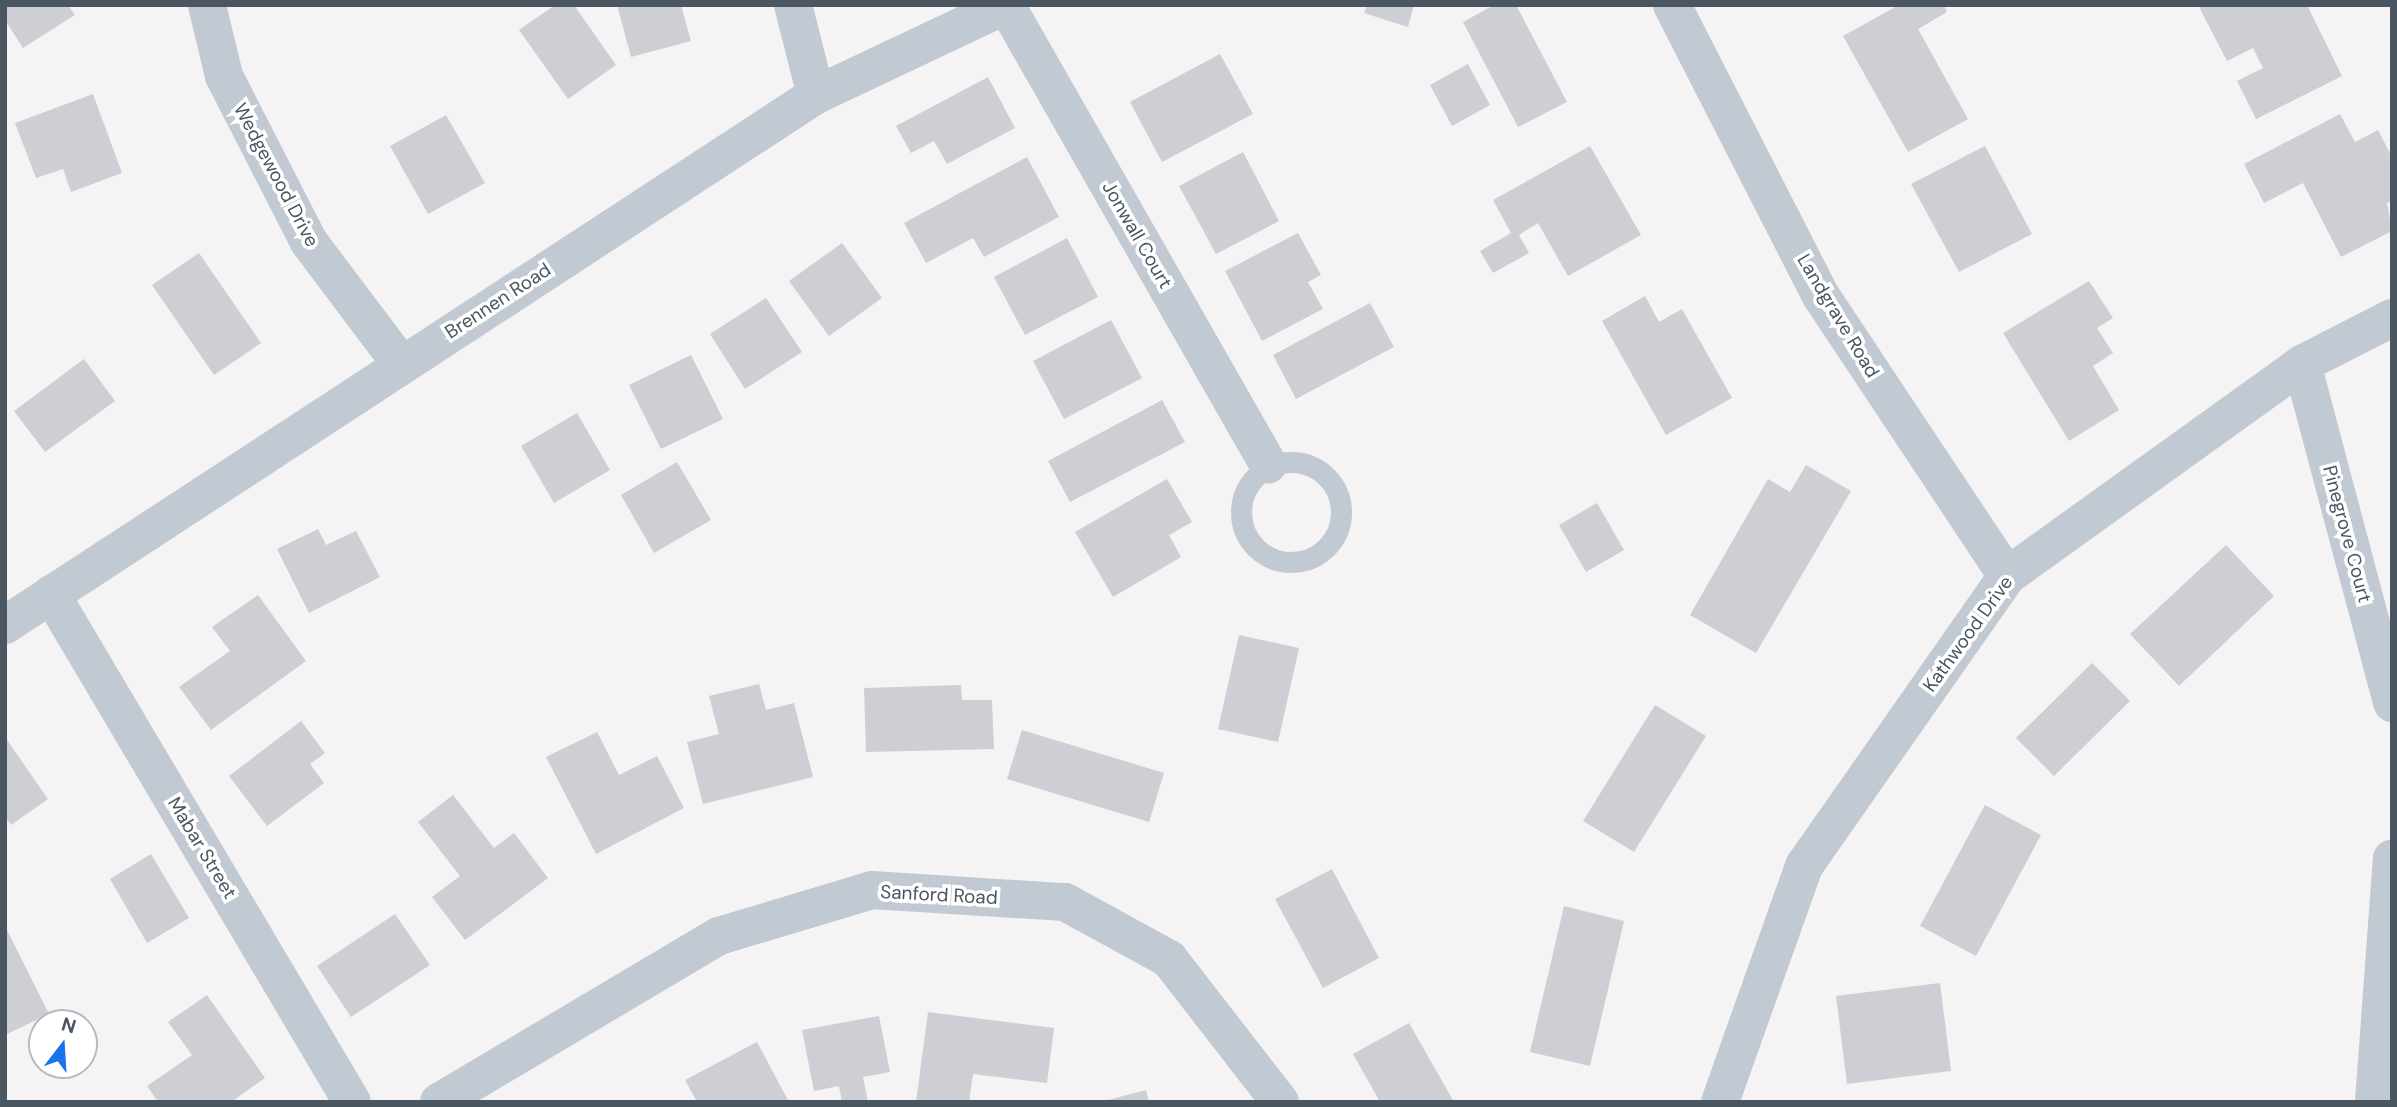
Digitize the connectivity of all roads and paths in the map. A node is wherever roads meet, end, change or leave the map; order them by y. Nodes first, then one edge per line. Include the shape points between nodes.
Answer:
1 (207, 5) edge
2 (793, 5) edge
3 (1006, 5) edge
4 (1672, 5) edge
5 (816, 95) junction
6 (2392, 318) edge
7 (401, 364) junction
8 (2301, 364) junction
9 (1268, 464) junction
10 (2007, 576) junction
11 (51, 594) junction
12 (5, 625) edge
13 (2392, 703) edge
14 (2392, 859) edge
15 (352, 1102) edge
16 (439, 1102) edge
17 (1280, 1102) edge
18 (1720, 1102) edge
19 (2374, 1102) edge

1 - 7 street, Wedgewood Drive via 224,76 309,242
2 - 5 street
3 - 5 street, Brennen Road
3 - 9 street, Jonwall Court
4 - 10 street, Landgrave Road via 1821,296
5 - 7 street, Brennen Road
6 - 8 street, Kathwood Drive
7 - 11 street, Brennen Road
8 - 10 street, Kathwood Drive
8 - 13 street, Pinegrove Court
9 - 9 lane via 1300,464 1326,475 1341,495 1342,525 1326,550 1299,563 1266,558 1241,527 1241,494
10 - 18 street, Kathwood Drive via 1804,866
11 - 12 street, Brennen Road
11 - 15 street, Mabar Street
14 - 19 street
16 - 17 street, Sanford Road via 719,936 872,890 1065,902 1169,959

